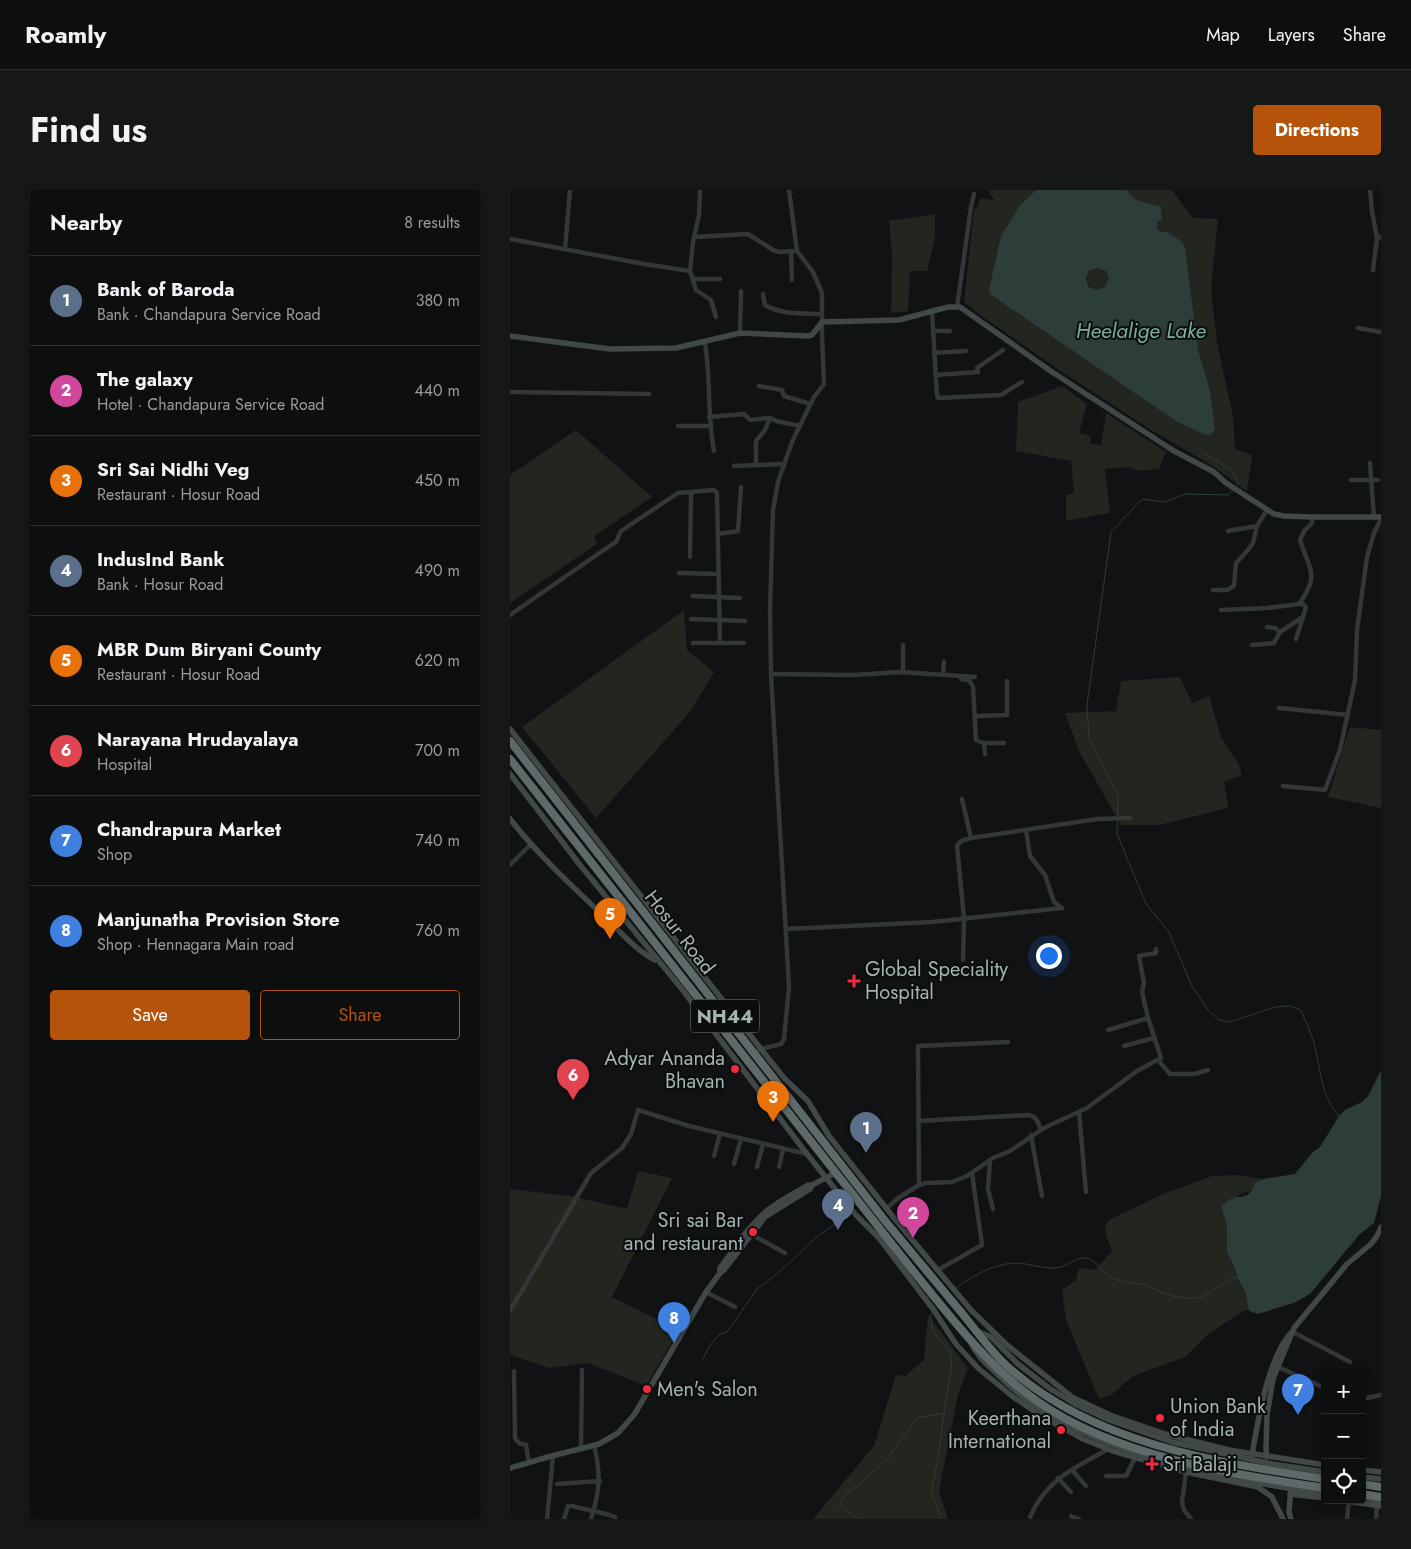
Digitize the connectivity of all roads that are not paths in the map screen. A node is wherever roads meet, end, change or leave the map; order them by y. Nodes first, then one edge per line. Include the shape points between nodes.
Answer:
1 (570, 190) edge
2 (700, 190) edge
3 (789, 190) edge
4 (1370, 190) edge
5 (974, 194) dead end
6 (694, 237) junction
7 (1379, 237) edge
8 (510, 239) edge
9 (565, 249) junction
10 (794, 251) junction
11 (1373, 270) dead end
12 (690, 271) junction
13 (693, 279) junction
14 (720, 279) dead end
15 (792, 280) dead end
16 (741, 291) dead end
17 (763, 294) dead end
18 (958, 307) junction
19 (932, 312) junction
20 (822, 314) junction
21 (716, 317) dead end
22 (822, 322) junction
23 (1358, 328) dead end
24 (933, 331) junction
25 (950, 331) dead end
26 (1381, 332) edge
27 (740, 333) junction
28 (510, 336) edge
29 (705, 343) junction
30 (1003, 350) dead end
31 (966, 351) dead end
32 (934, 353) junction
33 (935, 375) junction
34 (1022, 382) dead end
35 (759, 386) dead end
36 (510, 392) edge
37 (649, 394) dead end
38 (810, 404) junction
39 (710, 417) junction
40 (770, 418) junction
41 (678, 426) dead end
42 (709, 426) junction
43 (800, 426) junction
44 (714, 451) dead end
45 (1370, 463) dead end
46 (784, 464) junction
47 (756, 465) junction
48 (734, 466) dead end
49 (1351, 480) dead end
50 (1370, 480) junction
51 (1378, 480) dead end
52 (741, 487) dead end
53 (691, 492) junction
54 (1267, 510) junction
55 (1312, 517) junction
56 (1374, 518) junction
57 (1381, 518) edge
58 (1258, 526) junction
59 (1228, 531) dead end
60 (1374, 532) junction
61 (1381, 533) edge
62 (718, 534) junction
63 (690, 556) dead end
64 (679, 573) dead end
65 (719, 574) junction
66 (1213, 590) dead end
67 (693, 596) dead end
68 (719, 597) junction
69 (740, 598) dead end
70 (1298, 604) junction
71 (1221, 610) dead end
72 (510, 615) edge
73 (1303, 617) junction
74 (691, 619) dead end
75 (720, 620) junction
76 (746, 621) dead end
77 (1267, 627) dead end
78 (1280, 632) junction
79 (1296, 639) dead end
80 (693, 643) dead end
81 (720, 643) junction
82 (744, 643) dead end
83 (903, 645) dead end
84 (1252, 646) dead end
85 (944, 662) dead end
86 (904, 673) junction
87 (771, 674) junction
88 (943, 675) junction
89 (975, 677) dead end
90 (1007, 680) dead end
91 (1279, 708) dead end
92 (1348, 715) junction
93 (975, 716) junction
94 (510, 729) edge
95 (510, 741) edge
96 (984, 743) junction
97 (1004, 743) dead end
98 (985, 754) dead end
99 (510, 759) edge
100 (510, 774) edge
101 (1283, 786) dead end
102 (962, 799) dead end
103 (549, 809) junction
104 (542, 815) junction
105 (1130, 818) dead end
106 (510, 819) edge
107 (1026, 830) junction
108 (971, 838) junction
109 (530, 845) junction
110 (510, 865) edge
111 (964, 918) junction
112 (787, 929) junction
113 (1156, 949) dead end
114 (657, 960) junction
115 (963, 960) dead end
116 (1148, 1018) junction
117 (1108, 1030) dead end
118 (1154, 1038) junction
119 (1008, 1042) dead end
120 (1124, 1046) dead end
121 (757, 1051) junction
122 (1158, 1060) junction
123 (1208, 1070) dead end
124 (1079, 1112) junction
125 (918, 1120) junction
126 (1040, 1130) junction
127 (720, 1134) junction
128 (1031, 1135) junction
129 (741, 1139) junction
130 (763, 1144) junction
131 (783, 1150) junction
132 (807, 1154) junction
133 (714, 1156) dead end
134 (990, 1160) junction
135 (734, 1164) dead end
136 (779, 1166) dead end
137 (756, 1167) dead end
138 (835, 1173) junction
139 (972, 1173) junction
140 (826, 1178) junction
141 (919, 1185) junction
142 (1086, 1192) dead end
143 (1042, 1196) dead end
144 (887, 1208) junction
145 (993, 1209) dead end
146 (1381, 1227) edge
147 (749, 1233) junction
148 (785, 1253) dead end
149 (938, 1270) junction
150 (706, 1292) junction
151 (735, 1307) dead end
152 (510, 1311) edge
153 (976, 1330) junction
154 (1294, 1330) junction
155 (968, 1337) junction
156 (1350, 1362) dead end
157 (1278, 1367) junction
158 (582, 1370) dead end
159 (514, 1371) dead end
160 (1321, 1386) edge
161 (1381, 1395) edge
162 (1366, 1398) edge
163 (1143, 1433) junction
164 (1084, 1437) junction
165 (594, 1445) junction
166 (581, 1448) junction
167 (1108, 1449) junction
168 (553, 1456) junction
169 (1136, 1456) junction
170 (1252, 1456) junction
171 (1267, 1456) junction
172 (529, 1463) junction
173 (1269, 1463) junction
174 (1295, 1463) junction
175 (1321, 1465) edge
176 (510, 1468) edge
177 (1072, 1470) junction
178 (1366, 1470) edge
179 (1321, 1471) edge
180 (1186, 1472) junction
181 (1381, 1472) edge
182 (1106, 1476) dead end
183 (1321, 1477) edge
184 (1366, 1477) edge
185 (1058, 1478) junction
186 (1381, 1479) edge
187 (600, 1481) junction
188 (557, 1484) dead end
189 (1258, 1485) junction
190 (1366, 1485) edge
191 (1086, 1486) dead end
192 (1321, 1487) edge
193 (1381, 1487) edge
194 (1290, 1491) junction
195 (1071, 1492) dead end
196 (1321, 1494) edge
197 (1366, 1495) edge
198 (1321, 1497) edge
199 (1381, 1497) edge
200 (1366, 1500) edge
201 (1366, 1503) edge
202 (1349, 1504) edge
203 (1380, 1505) edge
204 (594, 1510) junction
205 (1072, 1516) dead end
206 (1030, 1517) dead end
207 (547, 1519) edge
208 (564, 1519) edge
209 (591, 1519) edge
210 (615, 1519) edge
211 (1079, 1519) edge
212 (1191, 1519) edge
213 (1283, 1519) edge
214 (1291, 1519) edge
215 (1347, 1519) edge
216 (1376, 1519) edge

1 - 9 street
2 - 6 street
3 - 10 street
4 - 7 street
5 - 18 street
6 - 10 street via 748,234 773,250
6 - 12 street
7 - 11 street
8 - 9 street
9 - 12 street
10 - 15 street
10 - 20 street via 813,272 822,292
12 - 13 street
13 - 14 street
13 - 21 street via 696,290 711,300
16 - 27 street
17 - 20 street via 764,304 774,310
18 - 19 street
18 - 54 street via 970,312 1052,372 1174,451 1214,472
19 - 22 street via 899,320
19 - 24 street
20 - 22 street
22 - 27 street via 808,336
22 - 38 street via 824,384
23 - 26 street
24 - 25 street
24 - 32 street
27 - 29 street
28 - 29 street via 610,349 676,348
29 - 39 street via 709,364
30 - 33 street via 977,368 978,372
31 - 32 street
32 - 33 street
33 - 34 street via 937,396 941,398 1001,396
35 - 38 street via 782,390 784,396
36 - 37 street
38 - 43 street
39 - 40 street via 744,414 750,420
39 - 42 street
40 - 43 street
40 - 47 street via 756,441
41 - 42 street
42 - 44 street
43 - 46 street
45 - 50 street
46 - 47 street
46 - 87 street via 773,510
47 - 48 street
49 - 50 street
50 - 51 street
50 - 56 street
52 - 62 street via 738,532
53 - 62 street via 716,491
53 - 63 street
53 - 72 street via 678,493 621,531 611,546
54 - 55 street via 1284,516
54 - 58 street
55 - 56 street
55 - 70 street via 1312,523 1300,540 1310,567 1311,584
56 - 57 street
57 - 60 street
58 - 59 street
58 - 66 street via 1252,543 1236,563 1234,586 1227,590
60 - 61 street
60 - 92 street via 1360,605 1355,680
62 - 65 street
64 - 65 street
65 - 68 street
67 - 68 street
68 - 69 street
68 - 75 street
70 - 71 street
70 - 73 street via 1306,607
73 - 78 street
73 - 79 street
74 - 75 street
75 - 76 street
75 - 81 street
77 - 78 street
78 - 84 street via 1274,643
80 - 81 street
81 - 82 street
83 - 86 street
85 - 88 street
86 - 87 street
86 - 88 street
86 - 93 street via 908,677 969,680 973,687
87 - 112 street
88 - 89 street
90 - 93 street via 1007,715
91 - 92 street
92 - 101 street via 1340,750 1325,790
93 - 96 street via 976,740
94 - 121 street
95 - 121 highway, Hosur Road / NH44
96 - 97 street
96 - 98 street
99 - 103 highway, Hosur Road / NH44
100 - 104 street
102 - 108 street
103 - 104 highway
103 - 138 highway, Hosur Road / NH44
104 - 114 street
105 - 107 street via 1097,819
106 - 109 street
107 - 108 street
107 - 111 street via 1030,856 1045,875 1054,902 1062,908
108 - 111 street via 957,846
109 - 110 street
109 - 114 street via 622,934
111 - 112 street
111 - 115 street
112 - 121 street via 789,987 786,1033 781,1044
113 - 116 street via 1156,953 1138,956
114 - 132 street
116 - 117 street
116 - 118 street
118 - 120 street
118 - 122 street via 1161,1058
119 - 125 street via 918,1046
121 - 144 street via 808,1101 829,1136
121 - 153 highway, Hosur Road / NH44 via 886,1222
122 - 123 street via 1170,1074 1194,1074
122 - 124 street
124 - 126 street
124 - 142 street
125 - 126 street via 1028,1115 1034,1116
125 - 141 street
126 - 128 street
127 - 129 street
127 - 133 street
127 - 152 street via 638,1110 631,1134 622,1148 591,1173
128 - 134 street
128 - 143 street
129 - 130 street
129 - 135 street
130 - 131 street
130 - 137 street
131 - 132 street
131 - 136 street
132 - 140 street
134 - 139 street
134 - 145 street via 988,1189
138 - 140 street
138 - 155 highway, Hosur Road / NH44
139 - 141 street via 952,1182
139 - 149 street via 982,1245
140 - 147 street via 768,1214
140 - 164 street via 879,1238 956,1344 978,1368 1032,1410
141 - 144 street
144 - 149 street
146 - 154 street via 1378,1236 1347,1264
147 - 148 street
147 - 150 street
149 - 170 street via 971,1310 1007,1344 1056,1385 1087,1405 1150,1430
150 - 151 street
150 - 165 street via 634,1416 618,1433
153 - 163 street via 991,1337 1031,1375 1075,1404
153 - 183 highway, NH44 via 1008,1366 1050,1398 1125,1435 1212,1460
154 - 156 street
154 - 157 street
154 - 170 street via 1282,1346 1269,1377
155 - 164 street via 974,1351 1006,1383
155 - 192 highway, NH44 via 1038,1402 1103,1436 1152,1454 1214,1470
157 - 160 street
157 - 171 street via 1267,1415
158 - 166 street
159 - 172 street via 515,1438 526,1445
161 - 162 street
163 - 169 street
163 - 170 street via 1172,1442
164 - 167 street
164 - 169 street
165 - 166 street
165 - 187 street
166 - 168 street
167 - 169 street
167 - 177 street
168 - 172 street
168 - 207 street
169 - 180 street
169 - 182 street via 1126,1476
169 - 189 street
170 - 171 street
170 - 173 street
170 - 189 street
171 - 173 street
171 - 174 street
172 - 176 street
173 - 174 street
174 - 175 street
174 - 179 street
174 - 194 street
177 - 185 street
177 - 191 street
178 - 181 street
180 - 189 street
180 - 212 street via 1182,1502
184 - 186 street
185 - 195 street
185 - 206 street via 1043,1493
187 - 188 street
187 - 204 street
189 - 194 street
189 - 213 street via 1272,1497
190 - 193 highway
194 - 196 street
194 - 198 street
194 - 214 street
197 - 199 highway
200 - 203 street
201 - 203 street
202 - 215 street
203 - 216 street
204 - 208 street via 568,1506
204 - 209 street
204 - 210 street
205 - 211 street

